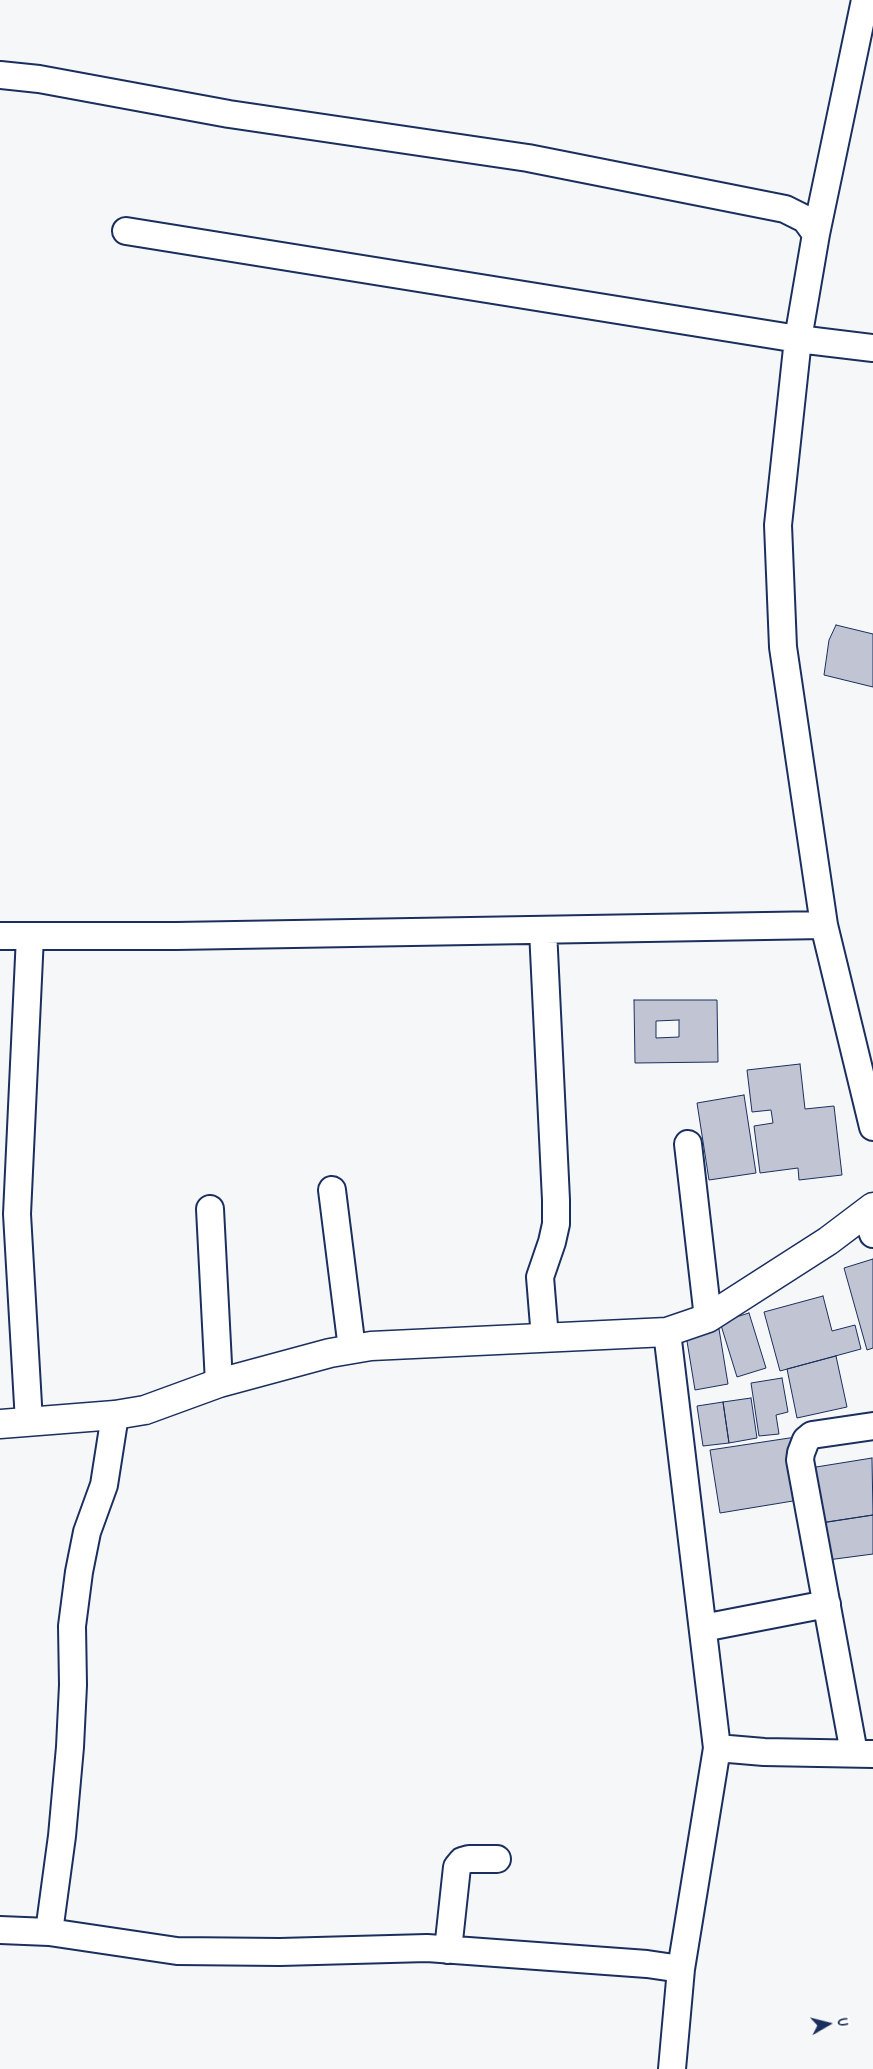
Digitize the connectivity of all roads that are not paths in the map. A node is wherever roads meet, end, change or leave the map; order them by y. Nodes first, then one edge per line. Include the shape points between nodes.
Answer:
1 (865, 0) edge
2 (0, 75) edge
3 (126, 231) dead end
4 (816, 234) junction
5 (798, 339) junction
6 (873, 348) edge
7 (824, 925) junction
8 (543, 930) junction
9 (0, 936) edge
10 (30, 936) junction
11 (873, 1127) edge
12 (688, 1144) dead end
13 (332, 1190) dead end
14 (210, 1209) dead end
15 (871, 1218) edge
16 (708, 1318) junction
17 (667, 1332) junction
18 (545, 1338) junction
19 (352, 1349) junction
20 (218, 1384) junction
21 (114, 1416) junction
22 (30, 1422) junction
23 (0, 1424) edge
24 (873, 1426) edge
25 (827, 1604) junction
26 (703, 1628) junction
27 (717, 1748) junction
28 (864, 1753) edge
29 (497, 1859) dead end
30 (0, 1930) edge
31 (50, 1932) junction
32 (448, 1950) junction
33 (680, 1969) junction
34 (672, 2069) edge

1 - 4 street
2 - 4 street via 39,79 239,116 528,158 785,209 805,219
3 - 5 street
4 - 5 street
5 - 6 street
5 - 7 street via 778,525 783,647
7 - 8 street
7 - 11 street
8 - 10 street
8 - 18 street via 556,1200 556,1224 540,1277
9 - 10 street
10 - 22 street via 17,1214
12 - 16 street
13 - 19 street
14 - 20 street
15 - 16 street via 828,1241
16 - 17 street
17 - 18 street
17 - 26 street
18 - 19 street
19 - 20 street
20 - 21 street via 145,1410
21 - 22 street
21 - 31 street via 104,1484 87,1532 72,1626 70,1747
22 - 23 street
24 - 25 street via 812,1435 801,1452
25 - 26 street
25 - 28 street
26 - 27 street
27 - 28 street
27 - 33 street
29 - 32 street via 468,1859 457,1867
30 - 31 street
31 - 32 street via 177,1951
32 - 33 street
33 - 34 street

